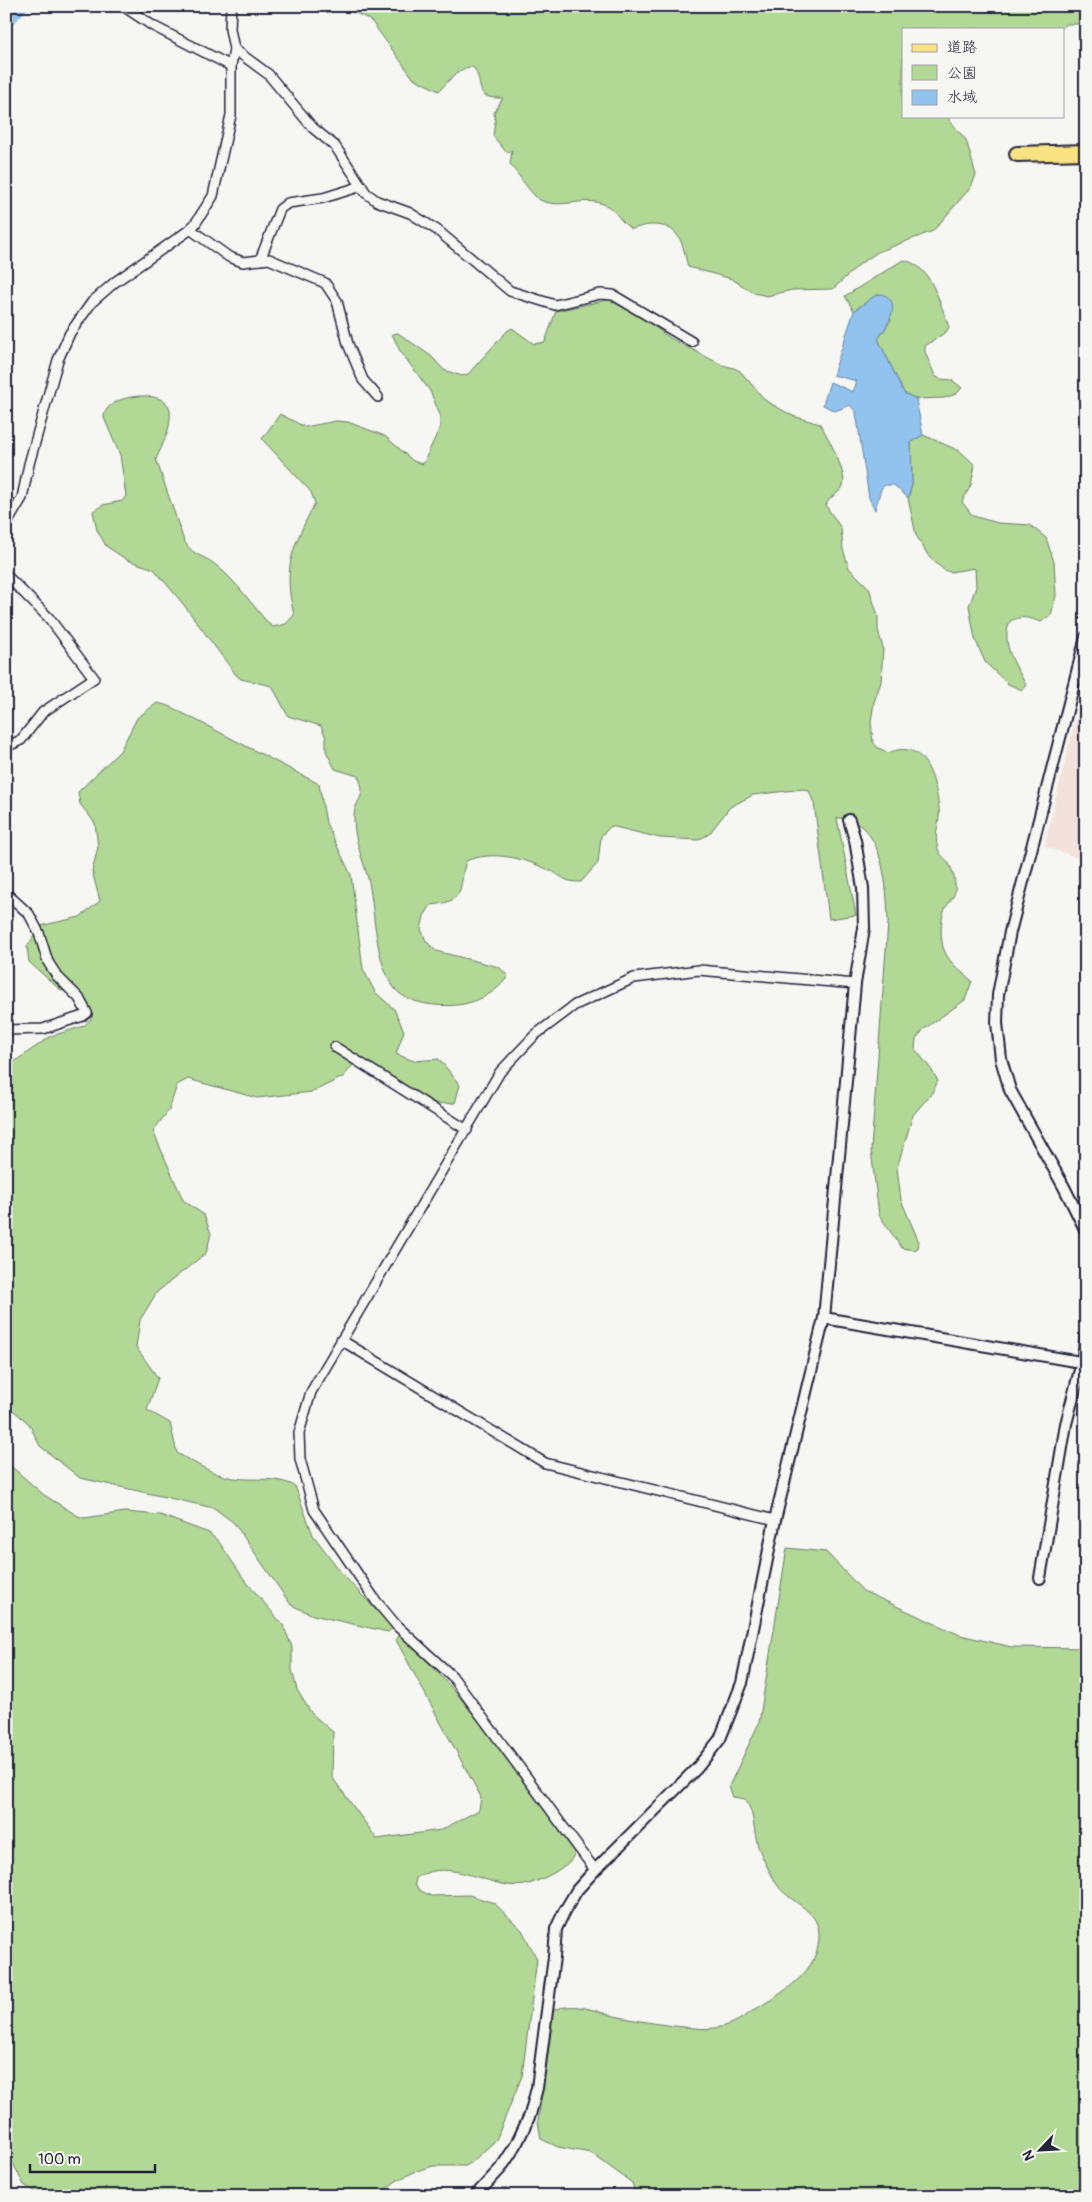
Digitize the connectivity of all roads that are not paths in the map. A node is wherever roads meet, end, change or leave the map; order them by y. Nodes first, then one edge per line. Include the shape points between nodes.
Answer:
1 (123, 6) edge
2 (231, 6) edge
3 (234, 49) junction
4 (231, 66) junction
5 (1086, 152) edge
6 (1017, 154) dead end
7 (362, 186) junction
8 (190, 229) junction
9 (260, 260) junction
10 (692, 342) dead end
11 (378, 397) dead end
12 (6, 525) edge
13 (6, 575) edge
14 (1086, 637) edge
15 (6, 747) edge
16 (849, 820) dead end
17 (6, 893) edge
18 (855, 984) junction
19 (6, 1030) edge
20 (335, 1046) dead end
21 (467, 1130) junction
22 (1086, 1231) edge
23 (824, 1318) junction
24 (1086, 1336) edge
25 (341, 1340) junction
26 (1084, 1363) edge
27 (775, 1520) junction
28 (1040, 1578) dead end
29 (595, 1870) junction
30 (475, 2196) edge

1 - 4 street via 153,26
2 - 3 street via 230,29
3 - 4 street
3 - 7 street via 268,74 313,128 335,146
4 - 8 street via 231,115 213,196
5 - 6 main road
7 - 9 street via 323,198 288,202 280,209
7 - 10 street via 377,201 410,214 436,230 510,291 555,305 600,294 613,295
8 - 9 street via 230,257 243,262
8 - 12 street via 115,282 92,302 70,333 58,360 28,464 22,498
9 - 11 street via 269,259 325,283 337,301 348,344 363,380
13 - 15 street via 49,618 94,678 43,712 21,740
14 - 22 street via 1010,932 998,995 997,1023 1001,1059 1010,1090
16 - 18 street via 863,888 864,928
17 - 19 street via 29,914 48,962 87,1013 43,1028
18 - 21 street via 700,970 634,978 575,1005 536,1035 500,1072
18 - 23 street
20 - 21 street
21 - 25 street
23 - 26 street
23 - 27 street
24 - 26 street
25 - 27 street via 545,1463
25 - 29 street via 311,1392 299,1433 300,1460 314,1510 376,1601 452,1676
26 - 28 street via 1066,1424
27 - 29 street via 742,1683 720,1739 697,1768
29 - 30 street via 578,1890 556,1929 537,2088 530,2115 501,2168

